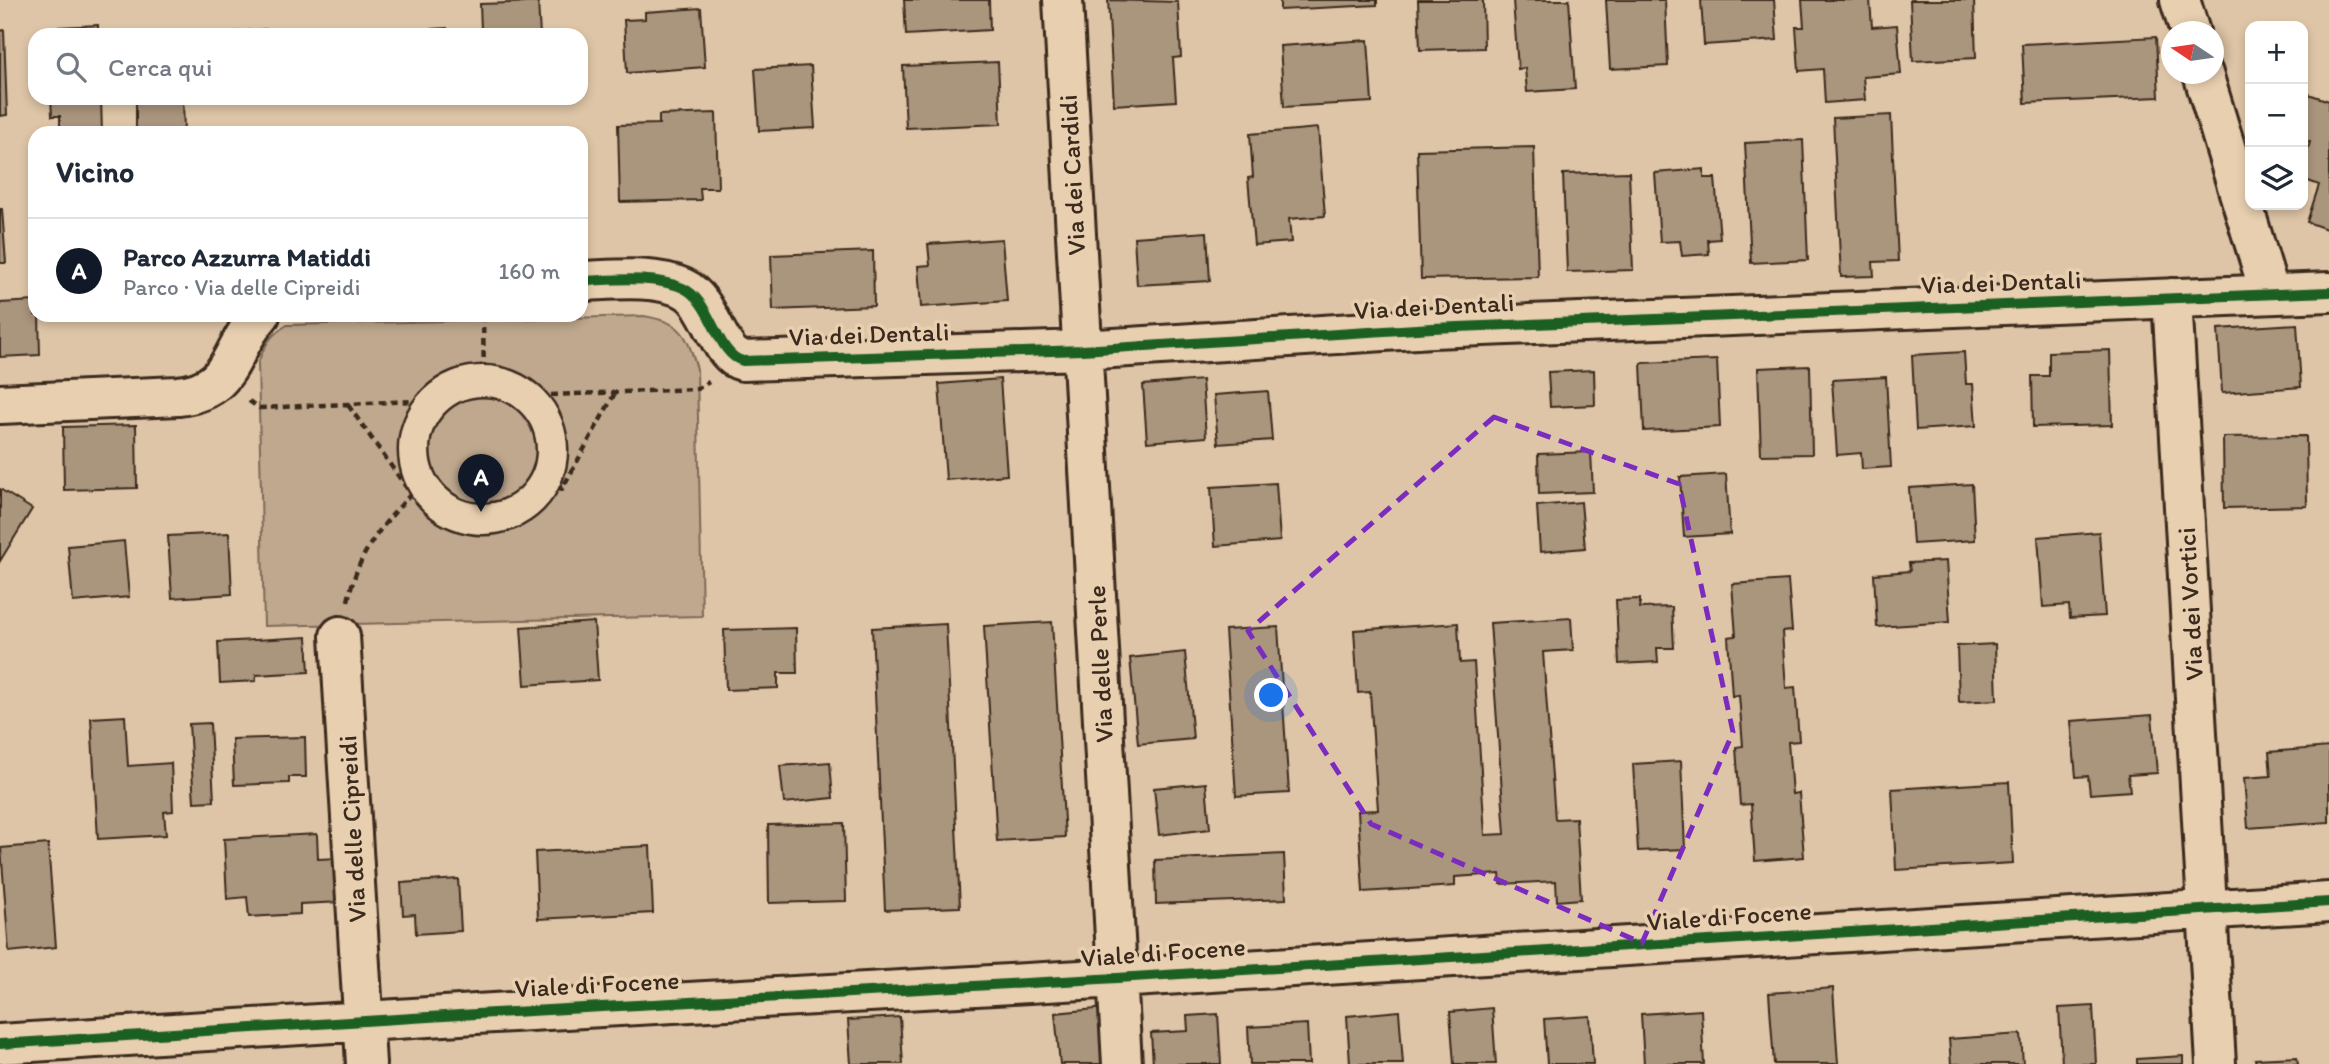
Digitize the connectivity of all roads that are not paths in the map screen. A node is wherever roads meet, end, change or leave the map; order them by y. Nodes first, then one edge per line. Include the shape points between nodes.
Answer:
1 (1063, 0) edge
2 (2180, 0) edge
3 (2187, 21) edge
4 (2206, 84) edge
5 (588, 281) edge
6 (2329, 292) edge
7 (2270, 294) junction
8 (2172, 298) junction
9 (254, 322) edge
10 (1082, 350) junction
11 (0, 404) edge
12 (417, 490) joint
13 (340, 636) road end
14 (2329, 902) edge
15 (2208, 909) junction
16 (1117, 978) junction
17 (364, 1022) junction
18 (0, 1044) edge
19 (366, 1064) edge
20 (1122, 1064) edge
21 (2216, 1064) edge

1 - 10 street, Via dei Cardidi
2 - 3 street
4 - 7 street
5 - 10 street, Via dei Dentali via 633,279 685,289 702,304 738,361
6 - 7 street, Via dei Dentali
7 - 8 street, Via dei Dentali
8 - 10 street, Via dei Dentali via 1432,328
8 - 15 street, Via dei Vortici
9 - 11 street via 219,380 190,395
10 - 16 street, Via delle Perle
12 - 12 street via 416,432 423,415 449,390 484,381 506,385 527,396 540,410 550,435 552,463 546,481 522,509 505,517 468,519
13 - 17 street, Via delle Cipreidi
14 - 15 street, Viale di Focene
15 - 16 street, Viale di Focene
15 - 21 street, Via dei Vortici
16 - 17 street, Viale di Focene
16 - 20 street, Via delle Perle
17 - 18 street, Viale di Focene
17 - 19 street, Via delle Cipreidi

